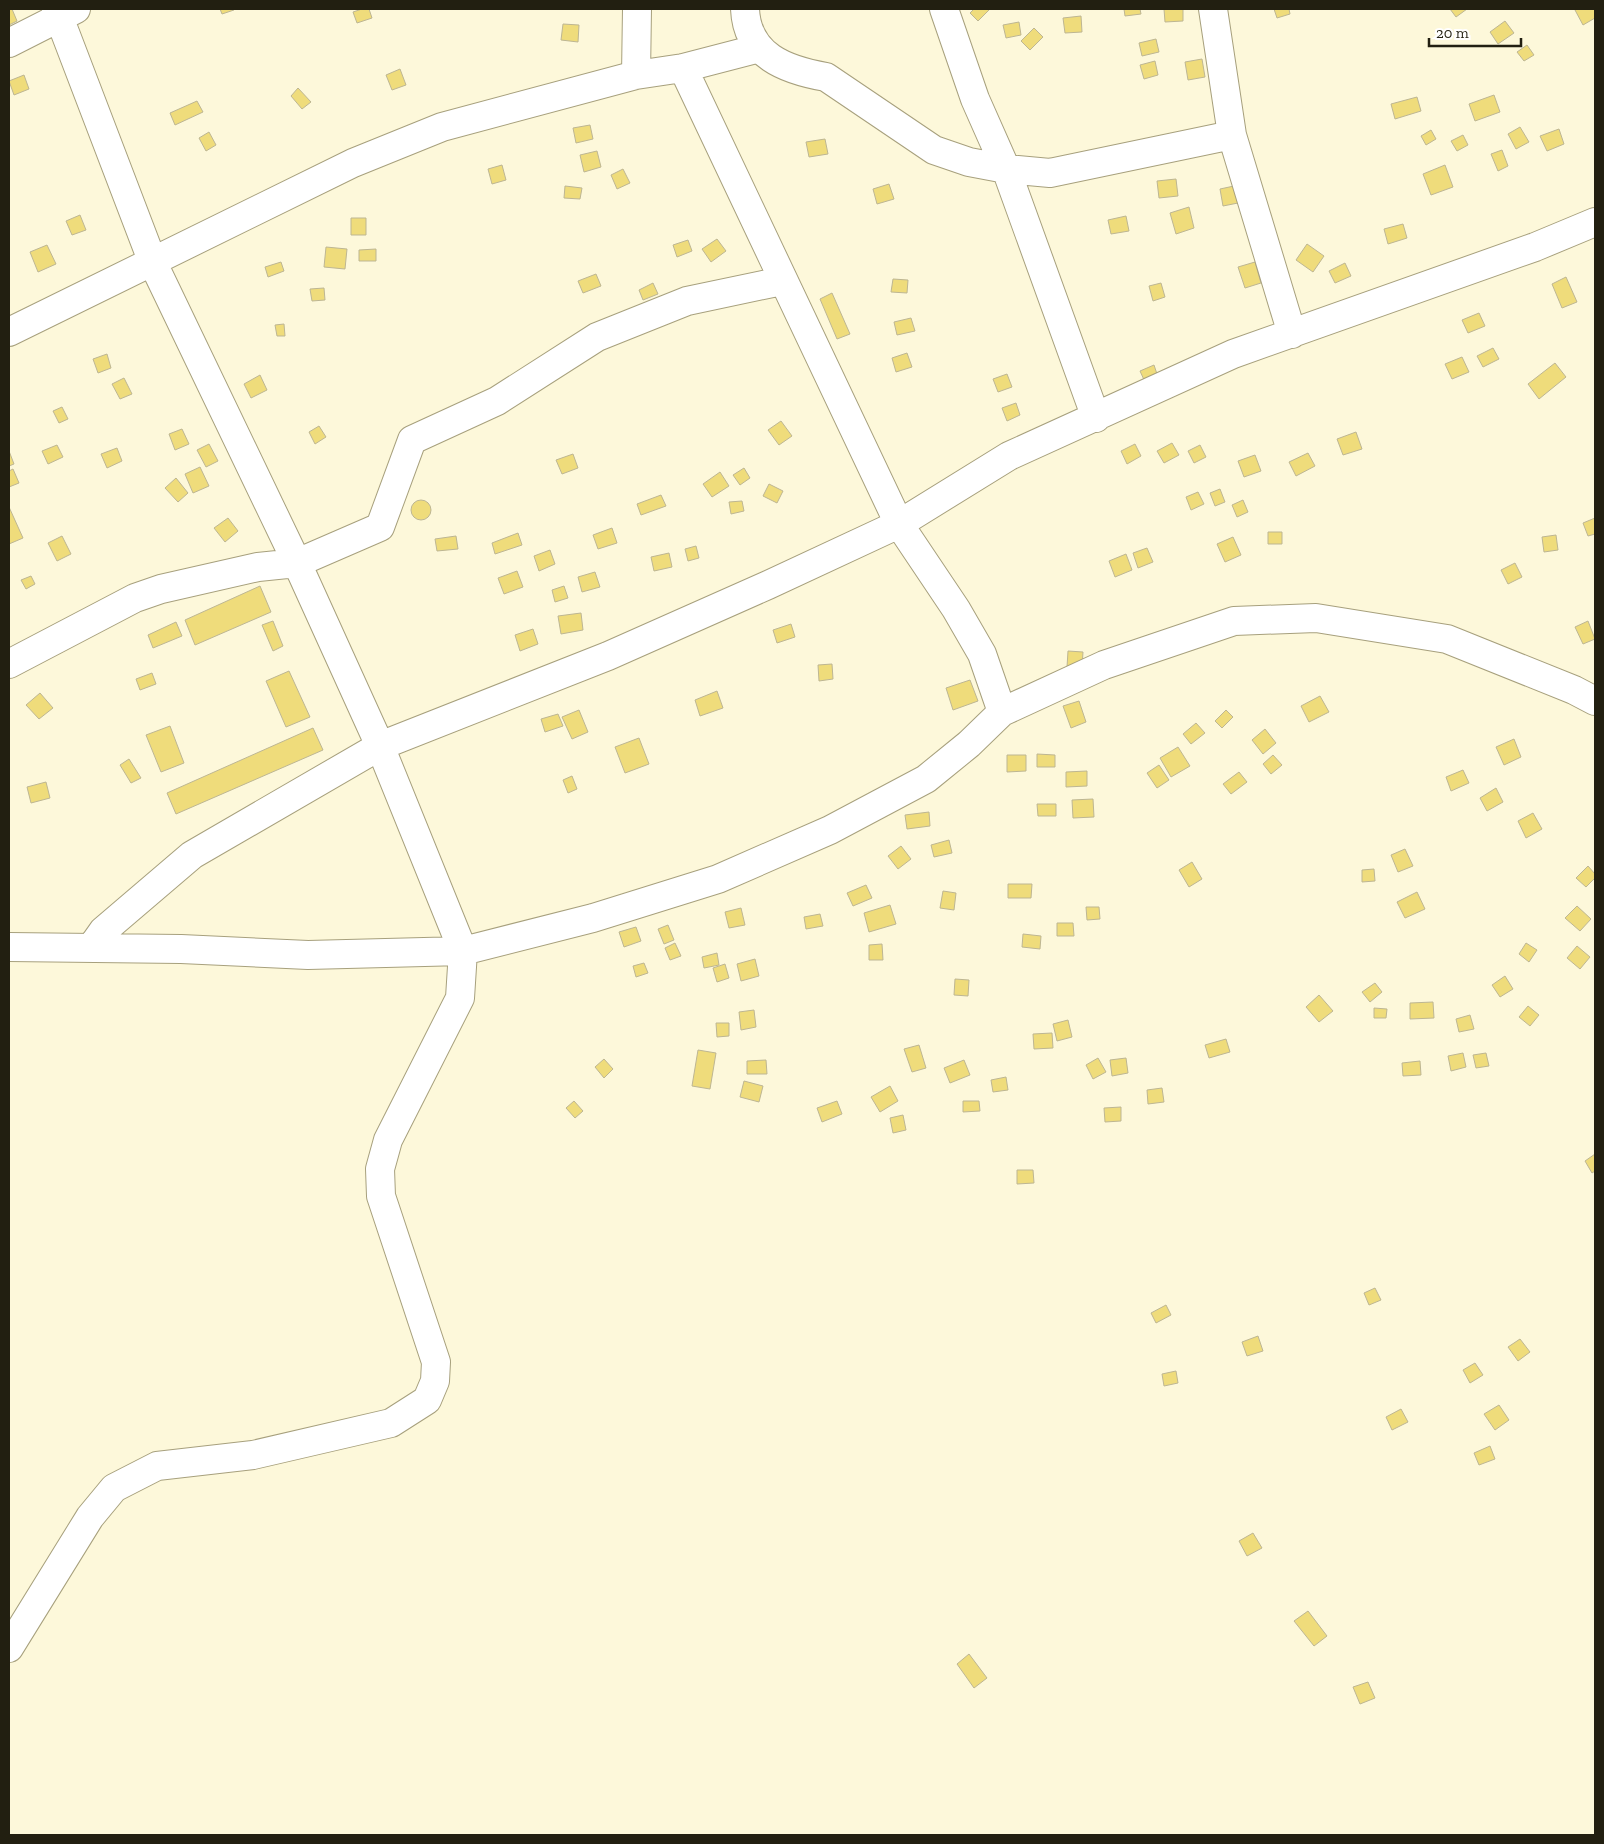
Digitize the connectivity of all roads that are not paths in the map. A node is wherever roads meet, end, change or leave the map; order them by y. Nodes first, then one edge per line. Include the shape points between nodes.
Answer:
1 (637, 9) edge
2 (745, 9) edge
3 (944, 9) edge
4 (1213, 9) edge
5 (64, 12) edge
6 (9, 42) edge
7 (760, 48) junction
8 (683, 68) junction
9 (636, 75) junction
10 (1232, 134) junction
11 (1006, 168) junction
12 (1595, 222) edge
13 (152, 262) junction
14 (782, 281) junction
15 (9, 332) edge
16 (1292, 334) junction
17 (1096, 418) junction
18 (899, 524) junction
19 (297, 563) junction
20 (9, 664) edge
21 (1595, 701) edge
22 (1002, 712) junction
23 (380, 746) junction
24 (9, 947) edge
25 (91, 948) junction
26 (463, 951) junction
27 (9, 1648) edge

1 - 9 street
2 - 7 street via 745,22
3 - 11 street via 975,98
4 - 10 street
5 - 6 street
5 - 13 street
7 - 8 street
7 - 11 street via 777,63 826,77 934,150 968,162
8 - 9 street
8 - 14 street
9 - 13 street via 442,127 353,163
10 - 11 street via 1050,174
10 - 16 street
11 - 17 street
12 - 16 street
13 - 15 street
13 - 19 street
14 - 18 street
14 - 19 street via 687,301 597,337 497,401 412,440 380,527
16 - 17 street via 1233,354
17 - 18 street via 1009,456
18 - 22 street via 982,654
18 - 23 street via 608,656
19 - 20 street via 258,567 135,598
19 - 23 street
21 - 22 street via 1447,639 1316,618 1234,621 1104,665
22 - 26 street via 926,780 813,837 718,879 593,918
23 - 25 street via 192,855 103,931
23 - 26 street
24 - 25 street
25 - 26 street via 308,955
26 - 27 street via 460,998 388,1140 380,1170 381,1196 436,1362 435,1381 427,1400 391,1422 253,1455 157,1466 114,1488 90,1517

